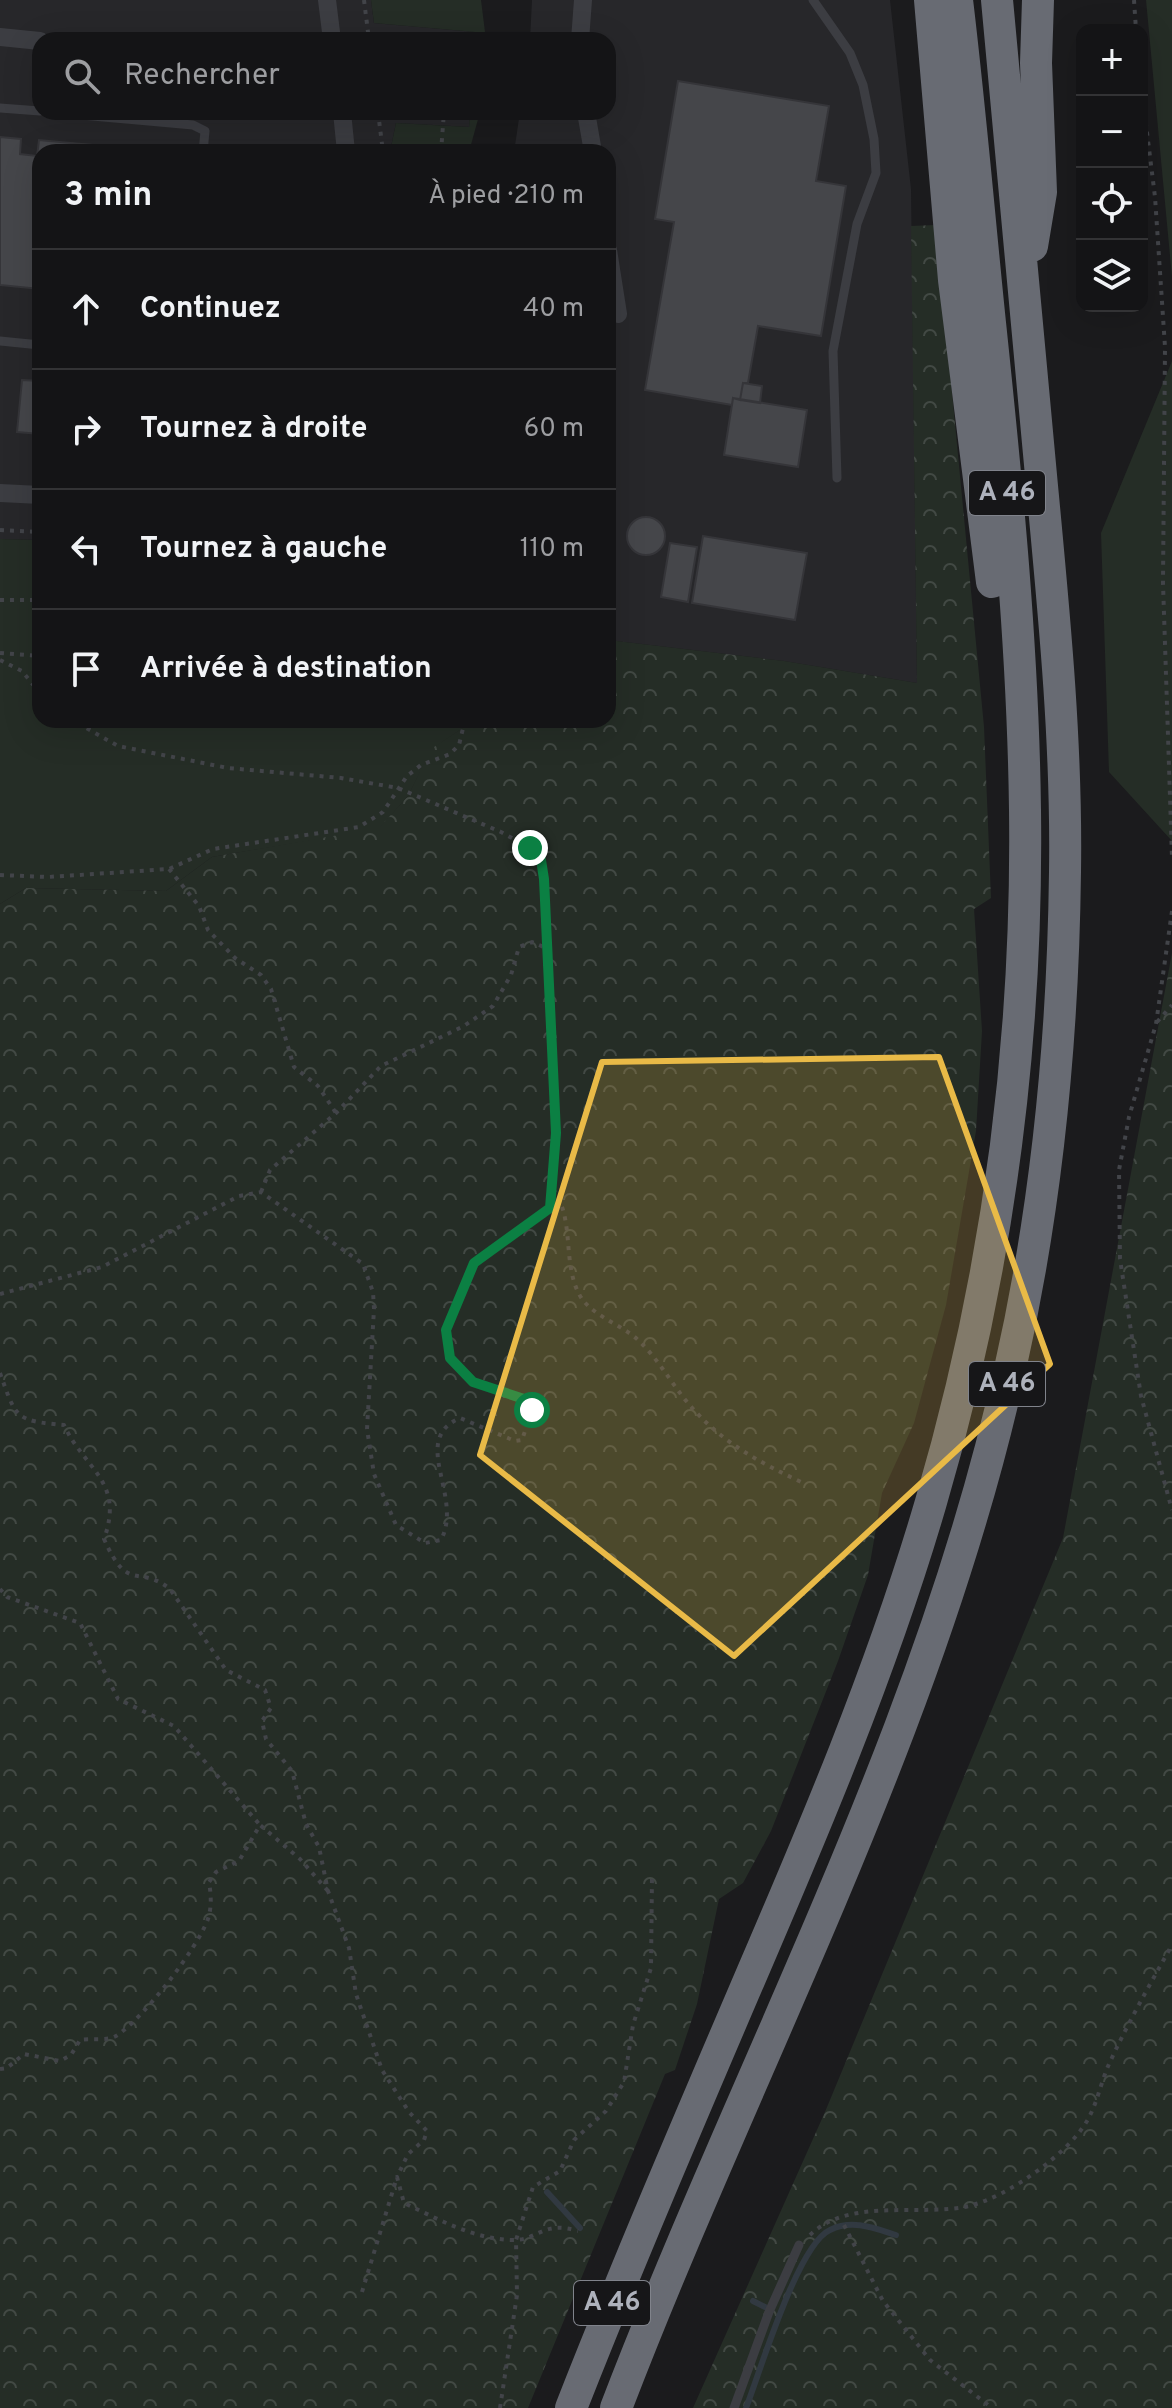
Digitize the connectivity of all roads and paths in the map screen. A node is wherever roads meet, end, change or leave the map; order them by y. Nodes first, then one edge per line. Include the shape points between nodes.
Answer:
1 (327, 0) edge
2 (364, 0) edge
3 (583, 0) edge
4 (813, 0) edge
5 (930, 0) edge
6 (957, 0) edge
7 (997, 0) edge
8 (1038, 0) edge
9 (1134, 0) edge
10 (1136, 24) edge
11 (331, 32) edge
12 (368, 32) edge
13 (581, 32) edge
14 (0, 37) edge
15 (32, 40) edge
16 (1142, 96) edge
17 (0, 108) edge
18 (32, 110) edge
19 (137, 120) edge
20 (343, 120) edge
21 (379, 120) edge
22 (443, 120) edge
23 (587, 120) edge
24 (204, 144) edge
25 (345, 144) edge
26 (382, 144) edge
27 (442, 144) edge
28 (592, 144) edge
29 (1025, 293) junction
30 (616, 301) edge
31 (618, 314) dead end
32 (0, 341) edge
33 (32, 344) edge
34 (837, 478) dead end
35 (0, 493) edge
36 (32, 495) edge
37 (0, 530) edge
38 (32, 532) edge
39 (0, 600) edge
40 (32, 600) edge
41 (0, 653) edge
42 (32, 655) edge
43 (0, 660) edge
44 (32, 683) edge
45 (86, 728) edge
46 (463, 728) edge
47 (398, 788) junction
48 (1172, 858) edge
49 (169, 869) junction
50 (0, 875) edge
51 (1172, 911) edge
52 (547, 949) junction
53 (1019, 989) junction
54 (1172, 1005) edge
55 (1156, 1024) junction
56 (336, 1113) junction
57 (553, 1189) junction
58 (261, 1192) junction
59 (0, 1294) edge
60 (0, 1373) edge
61 (801, 1482) dead end
62 (1172, 1510) edge
63 (0, 1589) edge
64 (260, 1825) junction
65 (652, 1875) dead end
66 (328, 1891) junction
67 (1172, 1945) edge
68 (0, 2069) edge
69 (397, 2177) junction
70 (844, 2225) dead end
71 (578, 2231) dead end
72 (516, 2240) junction
73 (799, 2245) joint
74 (362, 2292) dead end
75 (500, 2408) edge
76 (571, 2408) edge
77 (616, 2408) edge
78 (734, 2408) edge
79 (992, 2408) edge

1 - 11 street
2 - 12 path
3 - 13 street
4 - 34 lane via 850,53 863,85 876,173 857,224 833,351
5 - 53 highway via 954,280 990,556
6 - 53 highway, A 46 via 1003,446 1023,727
7 - 29 highway, A 46
8 - 29 highway via 1041,192
9 - 10 path
14 - 15 street
16 - 48 path via 1165,347 1163,583
17 - 18 lane
19 - 24 lane via 193,125 205,131
20 - 25 street
21 - 26 path
22 - 27 path
23 - 28 street
29 - 77 highway, A 46 via 1050,575 1065,870 1052,1118 1010,1372 916,1680 829,1902
30 - 31 street
32 - 33 lane
35 - 36 street
37 - 38 path
39 - 40 path
41 - 42 path
43 - 44 path via 22,671
45 - 47 path via 118,746 228,768
46 - 47 path via 450,754 421,765
47 - 49 path via 383,812 359,827 213,849
47 - 52 path via 501,832 536,854 544,879
49 - 50 path
49 - 56 path via 199,906 208,930 271,989 294,1067 318,1086
51 - 55 path
52 - 56 path via 532,942 519,947 493,1006 381,1066
52 - 57 path via 555,1082
53 - 76 highway, A 46 via 1007,1128 986,1275 932,1500 832,1779
54 - 55 path
55 - 62 path via 1119,1170 1120,1259 1141,1396
56 - 58 path via 270,1170
57 - 58 path via 550,1208 474,1263 446,1330 450,1358 473,1382 530,1401 525,1434 515,1441 460,1418 448,1423 438,1438 437,1453 450,1506 449,1525 441,1540 425,1543 396,1525 374,1474 367,1429 373,1300 363,1264
57 - 61 path via 563,1202 580,1297 636,1338 693,1410 728,1441 759,1463
58 - 59 path via 239,1196 102,1267
60 - 66 path via 14,1411 31,1422 64,1425 73,1446 104,1478 111,1521 104,1539 119,1566 137,1579 158,1580 170,1589 226,1670 265,1690 271,1708 262,1721 266,1739 292,1771 306,1824 319,1847
63 - 64 path via 7,1597 80,1623 118,1699 174,1726
64 - 66 path
64 - 68 path via 239,1861 216,1872 209,1882 207,1920 189,1951 114,2038 80,2040 60,2061 24,2054
65 - 72 path via 651,1968 633,2025 624,2082 606,2111 574,2140 560,2171 533,2187
66 - 69 path via 382,2070 427,2131
67 - 73 path via 1132,2015 1088,2120 1070,2143 1026,2179 971,2205 852,2214 821,2223
69 - 72 path via 404,2203 454,2227
69 - 74 path
70 - 79 path via 883,2301 930,2360
71 - 72 path via 543,2228
72 - 75 path via 517,2295
73 - 78 lane

